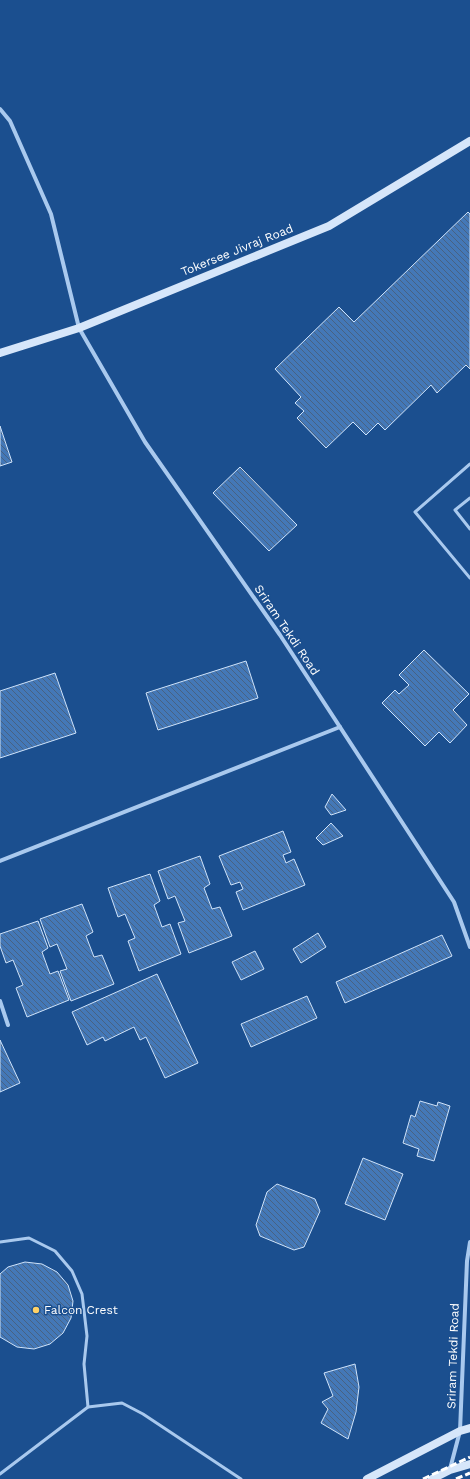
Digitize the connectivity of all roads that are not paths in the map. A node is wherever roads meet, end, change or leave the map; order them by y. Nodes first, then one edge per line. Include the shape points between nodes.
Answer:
1 (0, 109) edge
2 (470, 141) edge
3 (79, 328) junction
4 (0, 353) edge
5 (470, 464) edge
6 (470, 498) edge
7 (470, 530) edge
8 (470, 578) edge
9 (340, 727) junction
10 (0, 861) edge
11 (470, 947) edge
12 (0, 1001) edge
13 (8, 1025) dead end
14 (0, 1242) edge
15 (470, 1242) edge
16 (88, 1407) junction
17 (470, 1428) edge
18 (460, 1432) junction
19 (470, 1464) edge
20 (450, 1470) junction
21 (0, 1474) edge
22 (241, 1479) edge
23 (366, 1479) edge
24 (432, 1479) edge

1 - 3 street, Sriram Tekdi Road via 10,121 51,214
2 - 3 street, Tokersee Jivraj Road via 329,226
3 - 4 street, Tokersee Jivraj Road
3 - 9 street, Sriram Tekdi Road via 145,442 280,635
5 - 8 lane via 415,512
6 - 7 lane via 455,510
9 - 10 street
9 - 11 street, Sriram Tekdi Road via 454,902
12 - 13 street
14 - 16 lane via 29,1238 55,1251 72,1271 82,1294 87,1336 84,1364
15 - 18 street, Sriram Tekdi Road
16 - 21 lane
16 - 22 lane via 122,1403 143,1414
17 - 18 street
18 - 20 street, Sriram Tekdi Road
18 - 23 street
19 - 20 street
20 - 24 street

